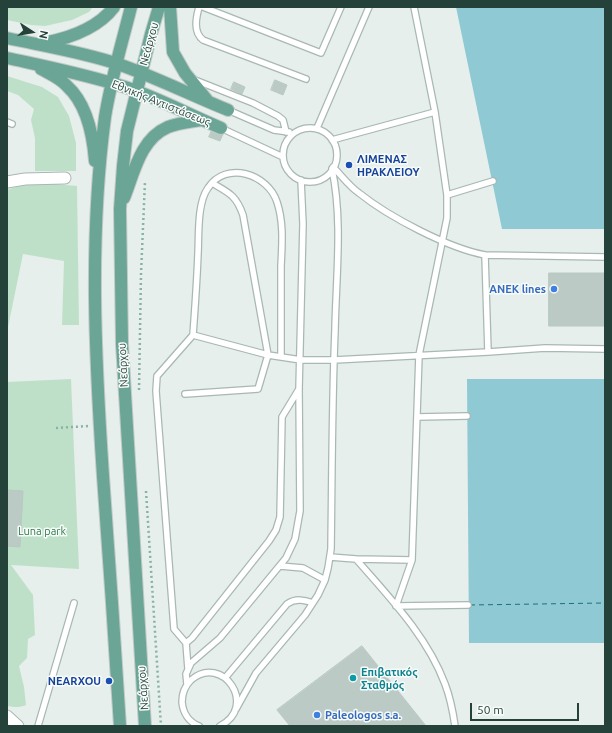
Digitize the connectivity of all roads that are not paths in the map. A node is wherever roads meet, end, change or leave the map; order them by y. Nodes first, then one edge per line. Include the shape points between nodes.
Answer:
1 (114, 7) edge
2 (131, 7) edge
3 (159, 7) edge
4 (170, 7) edge
5 (199, 7) edge
6 (203, 7) edge
7 (341, 7) edge
8 (369, 7) edge
9 (414, 7) edge
10 (7, 38) edge
11 (38, 44) junction
12 (7, 58) edge
13 (31, 63) junction
14 (116, 64) junction
15 (141, 72) junction
16 (189, 78) junction
17 (306, 79) dead end
18 (111, 83) junction
19 (136, 91) junction
20 (209, 102) junction
21 (228, 110) joint
22 (435, 112) junction
23 (201, 120) junction
24 (221, 128) joint
25 (317, 128) junction
26 (297, 131) junction
27 (286, 132) junction
28 (332, 140) junction
29 (283, 157) junction
30 (333, 168) junction
31 (65, 178) dead end
32 (301, 180) junction
33 (493, 181) dead end
34 (7, 182) edge
35 (212, 183) junction
36 (98, 189) junction
37 (448, 195) junction
38 (120, 209) junction
39 (442, 241) junction
40 (485, 255) junction
41 (605, 257) edge
42 (193, 335) junction
43 (605, 349) edge
44 (488, 352) junction
45 (268, 355) junction
46 (419, 355) junction
47 (281, 357) junction
48 (301, 360) junction
49 (334, 360) junction
50 (299, 389) junction
51 (185, 394) dead end
52 (467, 416) dead end
53 (417, 417) junction
54 (330, 557) junction
55 (356, 559) junction
56 (412, 560) junction
57 (280, 566) junction
58 (325, 580) junction
59 (74, 603) dead end
60 (313, 603) junction
61 (468, 605) dead end
62 (396, 606) junction
63 (186, 643) junction
64 (188, 669) junction
65 (225, 678) junction
66 (187, 684) junction
67 (236, 709) junction
68 (7, 716) edge
69 (18, 726) edge
70 (38, 726) edge
71 (120, 726) edge
72 (145, 726) edge
73 (199, 726) edge
74 (220, 726) edge
75 (455, 726) edge

1 - 11 main road via 89,28 58,41
2 - 14 main road
3 - 15 main road, Νεάρχου
4 - 16 main road via 173,52
5 - 17 lane via 196,25 201,39
6 - 7 lane via 321,53
8 - 25 lane
9 - 22 lane
10 - 11 main road, Εθνικής Αντιστάσεως
11 - 14 main road, Εθνικής Αντιστάσεως
12 - 13 main road, Εθνικής Αντιστάσεως
13 - 18 main road, Εθνικής Αντιστάσεως
13 - 36 main road via 59,79 79,101 92,136
14 - 15 main road, Εθνικής Αντιστάσεως
14 - 18 main road
15 - 19 main road, Νεάρχου
15 - 20 main road, Εθνικής Αντιστάσεως
16 - 20 main road
16 - 27 lane via 253,103 278,116 283,120
18 - 19 main road, Εθνικής Αντιστάσεως
18 - 36 main road
19 - 23 main road, Εθνικής Αντιστάσεως
19 - 38 main road, Νεάρχου via 124,151
20 - 21 main road, Εθνικής Αντιστάσεως
21 - 27 lane via 274,130
22 - 28 lane
22 - 37 lane
23 - 24 main road, Εθνικής Αντιστάσεως
23 - 38 main road via 171,126 152,138 141,154
24 - 29 lane
25 - 26 lane
25 - 28 lane
26 - 27 lane
26 - 29 lane via 287,140 283,148
28 - 30 lane via 336,150
29 - 32 lane via 287,169
30 - 32 lane via 319,180
30 - 39 lane via 374,205
30 - 49 lane via 338,215
31 - 34 street via 25,178
32 - 48 lane via 304,224
33 - 37 lane
35 - 42 lane via 204,194 201,213
35 - 45 lane via 234,196 243,215
35 - 47 lane via 225,174 236,172 249,175 269,187 277,202 282,232
36 - 71 main road via 96,353
37 - 39 lane
38 - 72 main road, Νεάρχου via 122,344
39 - 40 lane via 469,252
39 - 46 lane
40 - 41 lane
40 - 44 lane
42 - 45 lane
42 - 63 lane via 157,376 156,391 174,629
43 - 44 lane via 545,348
44 - 46 lane
45 - 47 lane
45 - 51 lane via 258,389
46 - 49 lane
46 - 53 lane
47 - 48 lane
48 - 49 lane
48 - 50 lane
49 - 54 lane
50 - 57 lane via 298,523 291,549
50 - 63 lane via 282,417 280,517 276,530
52 - 53 lane
53 - 56 lane
54 - 55 lane
54 - 58 lane
55 - 56 lane
55 - 62 lane
56 - 62 lane
57 - 58 lane via 303,568
57 - 64 lane via 220,638 197,657
58 - 60 lane
59 - 70 lane
60 - 65 lane via 303,599 287,604
60 - 67 lane via 256,673
61 - 62 lane
62 - 75 lane via 426,646 439,669 446,685
63 - 64 lane
64 - 66 lane
65 - 66 lane via 205,674 195,677
65 - 67 lane via 235,691
66 - 73 lane via 183,695 183,707 187,717
67 - 74 lane via 230,720
68 - 69 street

